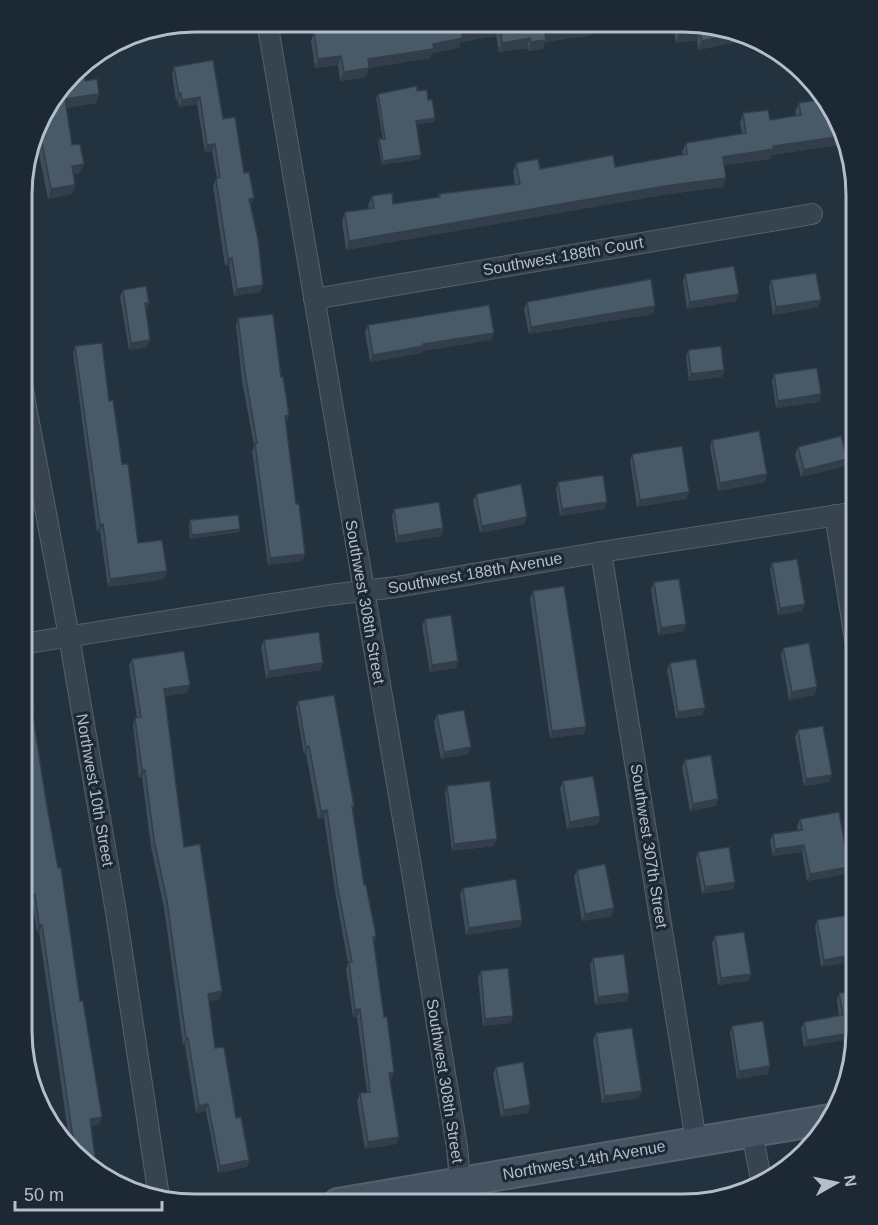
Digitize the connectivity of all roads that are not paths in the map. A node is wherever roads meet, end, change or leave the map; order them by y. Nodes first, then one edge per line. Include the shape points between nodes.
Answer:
1 (269, 31) edge
2 (812, 214) dead end
3 (314, 299) junction
4 (32, 438) edge
5 (846, 514) edge
6 (836, 515) junction
7 (601, 552) junction
8 (846, 580) edge
9 (363, 591) junction
10 (69, 636) junction
11 (32, 642) edge
12 (819, 1121) edge
13 (752, 1132) junction
14 (696, 1141) junction
15 (760, 1175) edge
16 (158, 1189) edge
17 (460, 1193) edge

1 - 3 street, Southwest 308th Street
2 - 3 street, Southwest 188th Court
3 - 9 street, Southwest 308th Street
4 - 10 street, Northwest 10th Street
5 - 6 street, Southwest 188th Avenue
6 - 7 street, Southwest 188th Avenue
6 - 8 street
7 - 9 street, Southwest 188th Avenue
7 - 14 street, Southwest 307th Street
9 - 10 street, Southwest 188th Avenue
9 - 17 street, Southwest 308th Street via 455,1135
10 - 11 street, Southwest 188th Avenue
10 - 16 street, Northwest 10th Street
12 - 13 street, Northwest 14th Avenue
13 - 14 street, Northwest 14th Avenue
13 - 15 street
14 - 17 street, Northwest 14th Avenue

